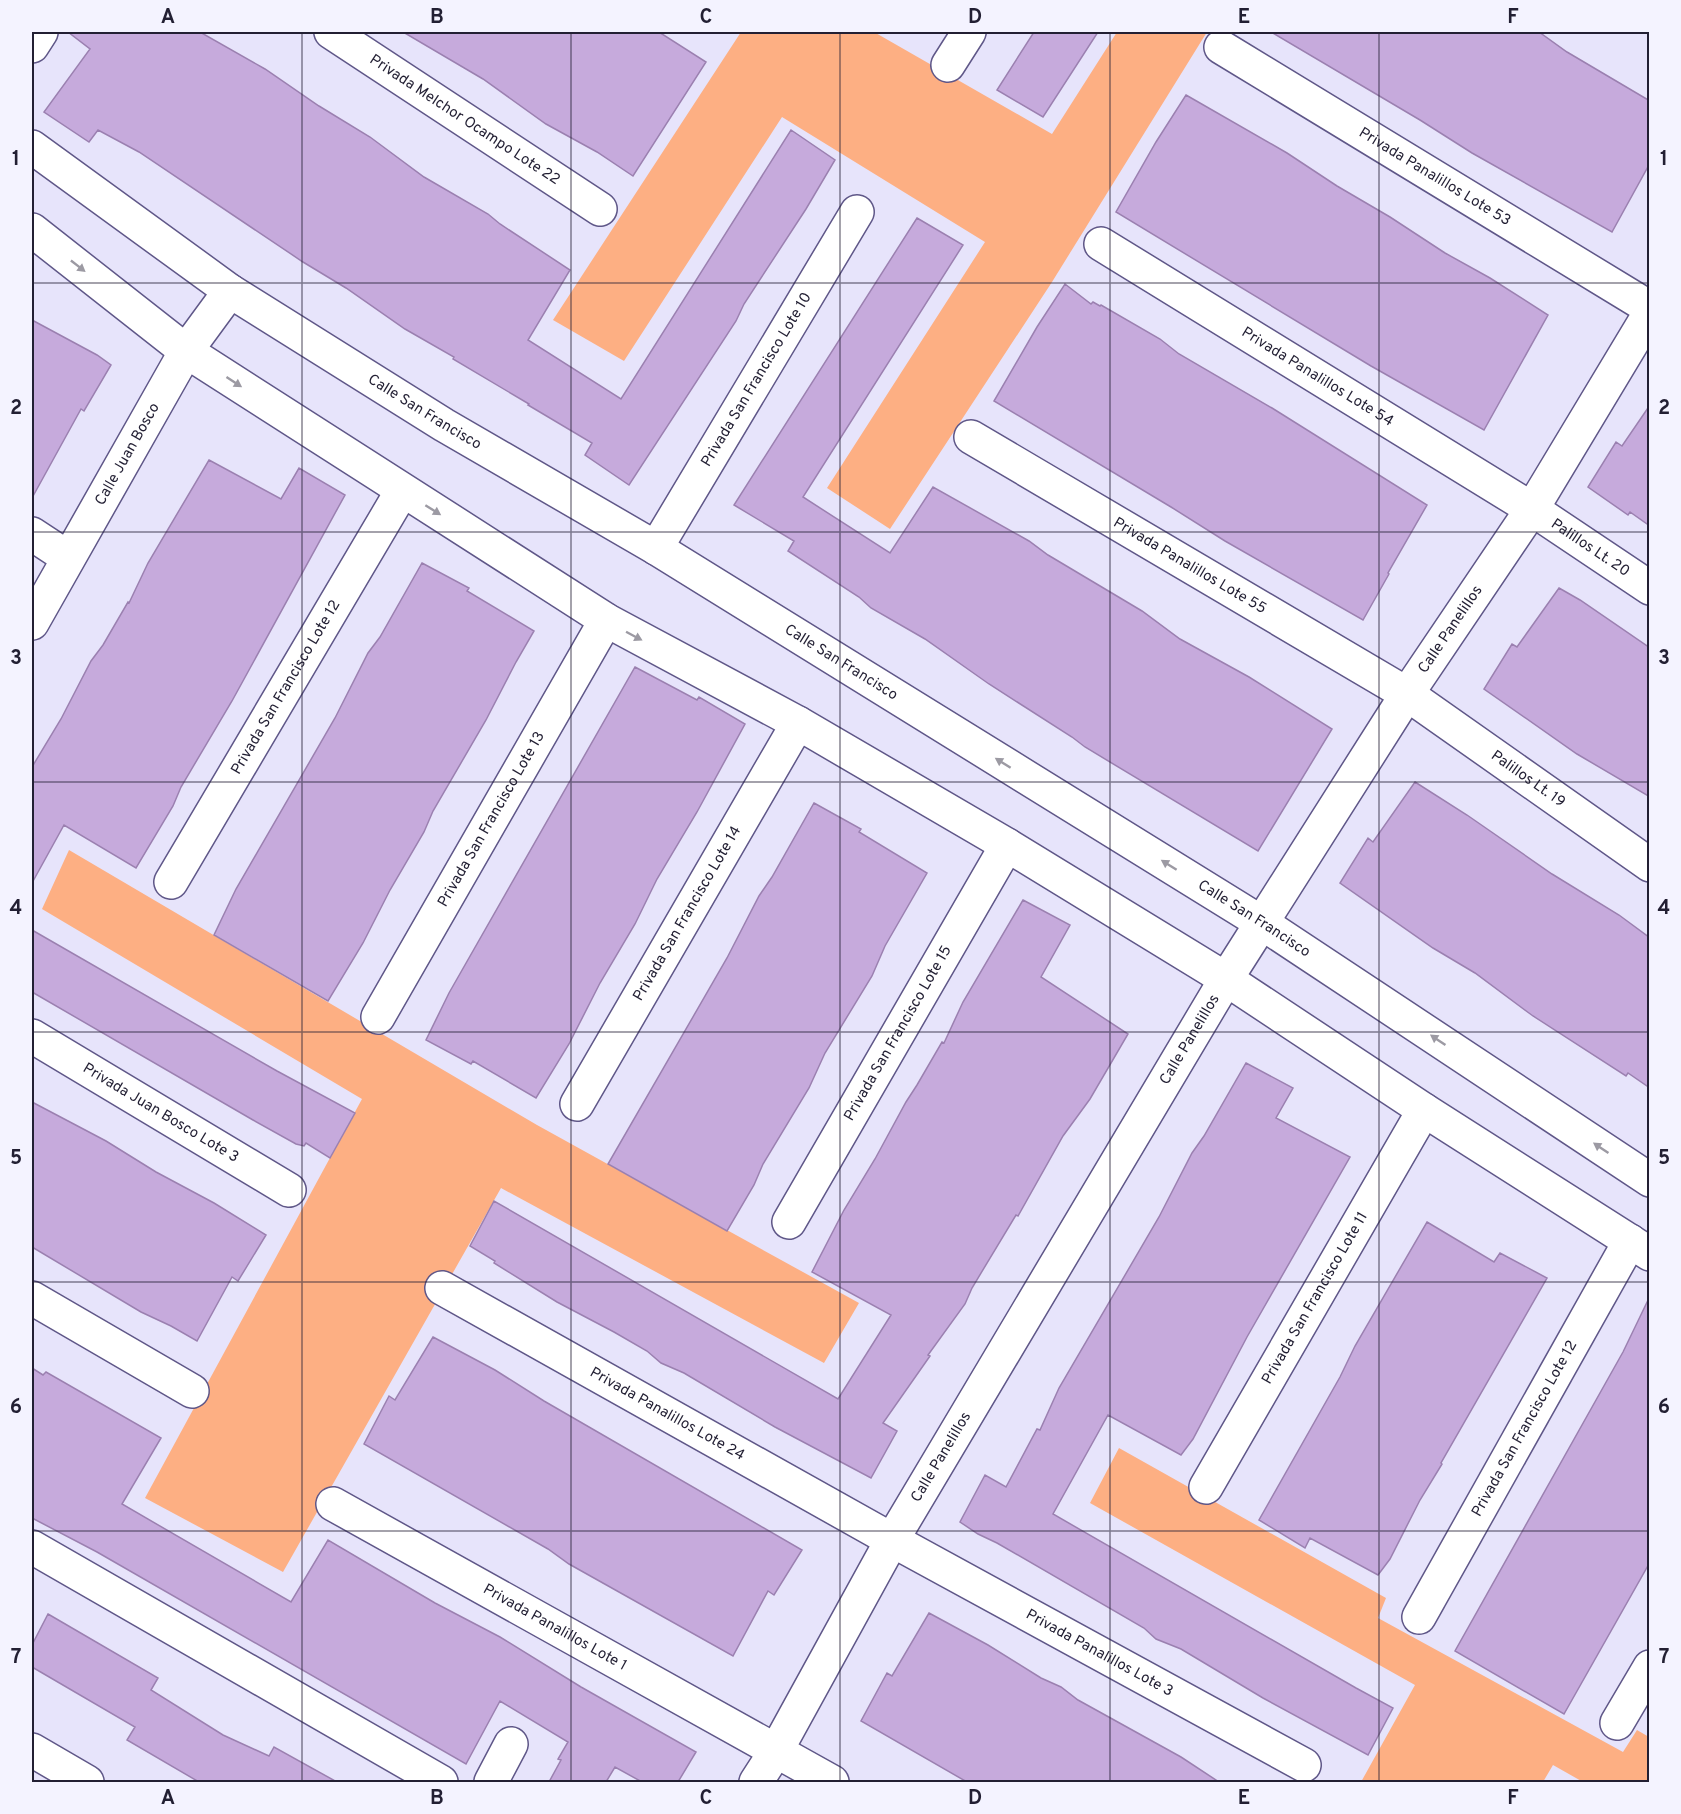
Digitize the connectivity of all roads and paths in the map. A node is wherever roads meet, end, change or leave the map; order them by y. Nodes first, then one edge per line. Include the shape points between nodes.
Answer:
1 (41, 32) edge
2 (331, 32) edge
3 (969, 32) edge
4 (32, 45) edge
5 (1221, 47) dead end
6 (948, 65) dead end
7 (32, 147) edge
8 (600, 209) dead end
9 (857, 212) dead end
10 (32, 230) edge
11 (1101, 244) dead end
12 (230, 291) junction
13 (1650, 308) edge
14 (1650, 313) edge
15 (186, 351) junction
16 (971, 437) dead end
17 (402, 491) junction
18 (1532, 508) junction
19 (32, 534) edge
20 (656, 548) junction
21 (68, 557) junction
22 (1650, 588) edge
23 (606, 620) junction
24 (32, 623) edge
25 (1407, 694) junction
26 (798, 723) junction
27 (1007, 845) junction
28 (1650, 865) edge
29 (171, 882) dead end
30 (1262, 923) junction
31 (1226, 979) junction
32 (378, 1017) dead end
33 (32, 1036) edge
34 (577, 1104) dead end
35 (1424, 1110) junction
36 (1650, 1180) edge
37 (289, 1190) dead end
38 (789, 1222) dead end
39 (1640, 1247) edge
40 (442, 1288) dead end
41 (32, 1298) edge
42 (192, 1391) dead end
43 (1206, 1487) dead end
44 (333, 1504) dead end
45 (892, 1540) junction
46 (32, 1547) edge
47 (1419, 1617) dead end
48 (1650, 1667) edge
49 (1617, 1723) dead end
50 (511, 1744) dead end
51 (32, 1750) edge
52 (776, 1751) junction
53 (1304, 1765) dead end
54 (87, 1782) edge
55 (441, 1782) edge
56 (490, 1782) edge
57 (756, 1782) edge
58 (832, 1782) edge

1 - 4 street
2 - 8 street, Privada Melchor Ocampo Lote 22
3 - 6 street
5 - 13 street, Privada Panalillos Lote 53
7 - 12 street, Calle San Francisco
9 - 20 street, Privada San Francisco Lote 10
10 -> 15 street
11 - 18 street, Privada Panalillos Lote 54
12 - 15 street, Calle Juan Bosco
12 - 20 street, Calle San Francisco via 444,425
14 - 18 street, Calle Panelillos
15 -> 17 street
15 - 21 street, Calle Juan Bosco
16 - 25 street, Privada Panalillos Lote 55
17 -> 23 street
17 - 29 street, Privada San Francisco Lote 12
18 - 22 street, Palillos Lt. 20
18 - 25 street, Calle Panelillos
19 - 21 street
30 -> 20 street, Calle San Francisco
21 - 24 street, Calle Juan Bosco
23 -> 26 street
23 - 32 street, Privada San Francisco Lote 13
25 - 28 street, Palillos Lt. 19
25 - 30 street, Calle Panelillos
26 - 27 street
26 - 34 street, Privada San Francisco Lote 14
27 - 31 street
27 - 38 street, Privada San Francisco Lote 15
30 - 31 street, Calle Panelillos
36 -> 30 street, Calle San Francisco
31 - 35 street
31 - 45 street, Calle Panelillos
33 - 37 street, Privada Juan Bosco Lote 3
35 - 39 street
35 - 43 street, Privada San Francisco Lote 11
39 - 47 street, Privada San Francisco Lote 12
40 - 45 street, Privada Panalillos Lote 24
41 - 42 street
44 - 52 street, Privada Panalillos Lote 1
45 - 52 street, Calle Panelillos
45 - 53 street, Privada Panalillos Lote 3
46 - 55 street
48 - 49 street
50 - 56 street
51 - 54 street
52 - 57 street, Calle Panelillos
52 - 58 street, Privada Panalillos Lote 1

